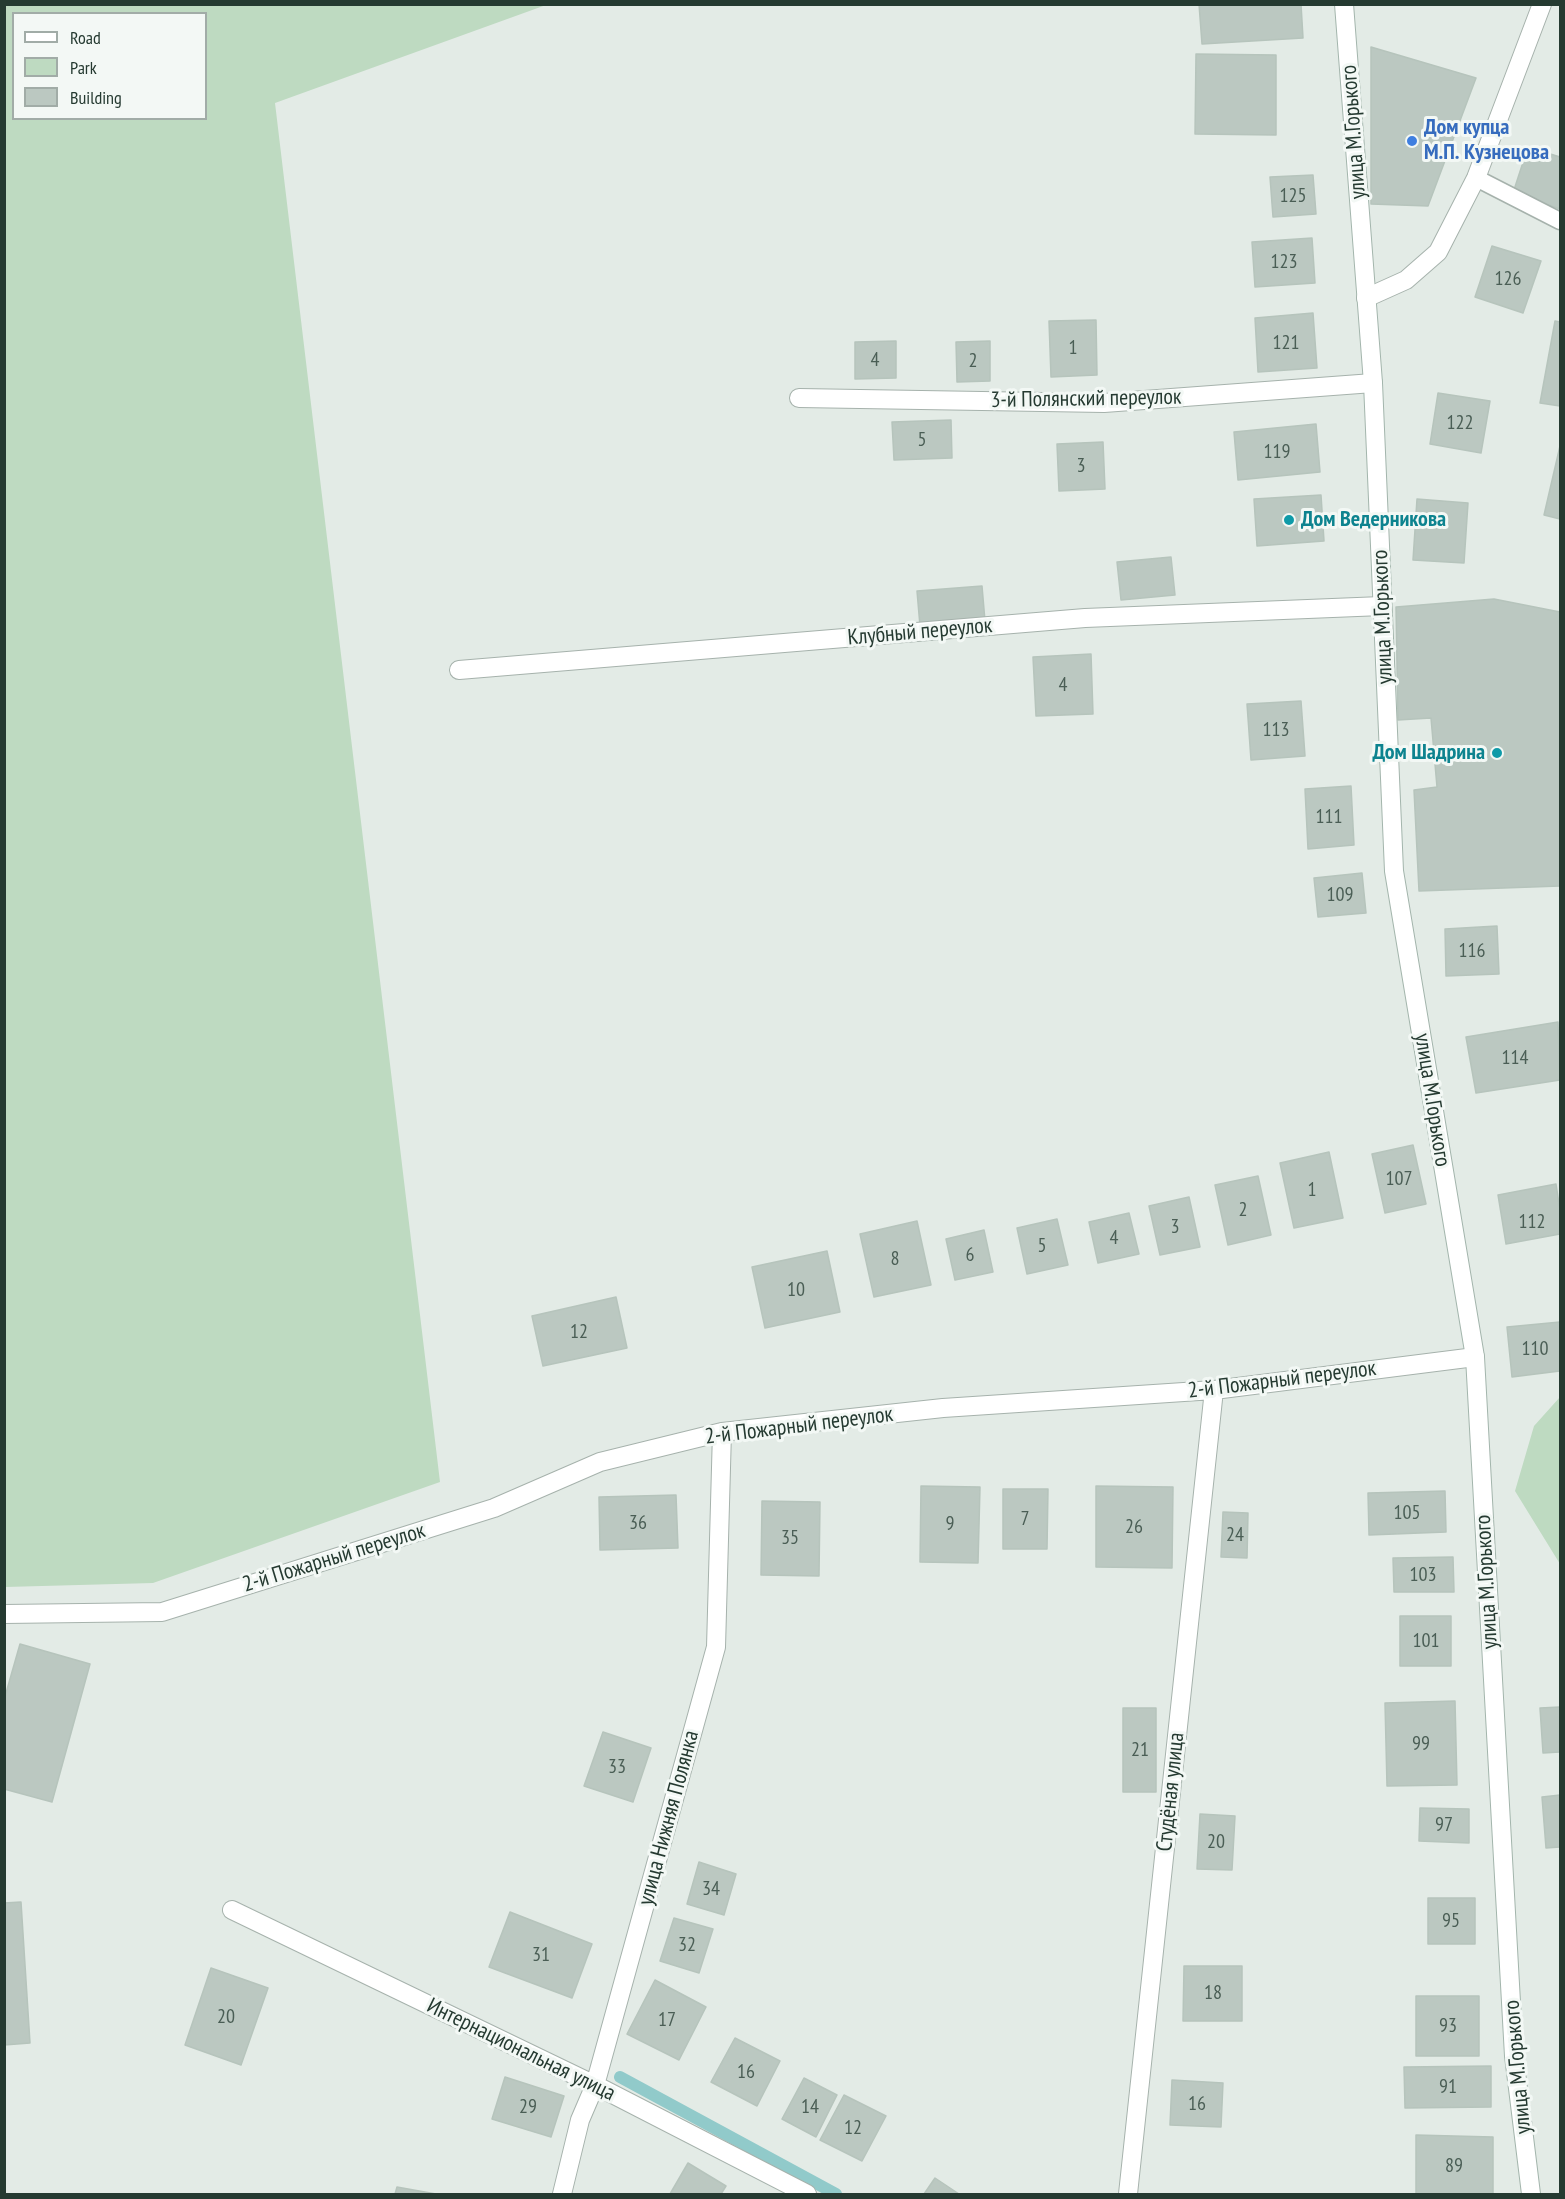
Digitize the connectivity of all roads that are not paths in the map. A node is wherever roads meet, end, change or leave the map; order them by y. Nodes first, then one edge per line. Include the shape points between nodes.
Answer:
1 (1344, 4) edge
2 (1542, 4) edge
3 (1476, 178) junction
4 (1560, 221) edge
5 (1366, 298) junction
6 (1372, 383) junction
7 (799, 398) dead end
8 (1382, 606) junction
9 (459, 670) dead end
10 (1475, 1357) junction
11 (1214, 1390) junction
12 (722, 1432) junction
13 (4, 1614) edge
14 (232, 1910) dead end
15 (595, 2085) junction
16 (562, 2194) edge
17 (807, 2194) edge
18 (1128, 2194) edge
19 (1531, 2194) edge

1 - 5 street, улица М.Горького
2 - 3 street
3 - 4 lane
3 - 5 street via 1438,252 1406,280
5 - 6 street, улица М.Горького
6 - 7 street, 3-й Полянский переулок via 1104,403
6 - 8 street, улица М.Горького
8 - 9 street, Клубный переулок via 1085,618
8 - 10 street, улица М.Горького via 1394,871
10 - 11 street, 2-й Пожарный переулок
10 - 19 street, улица М.Горького via 1514,2056
11 - 12 street, 2-й Пожарный переулок via 943,1408
11 - 18 street, Студёная улица
12 - 13 street, 2-й Пожарный переулок via 600,1462 494,1508 162,1612
12 - 15 street, улица Нижняя Полянка via 716,1647
14 - 15 street, Интернациональная улица
15 - 16 street, улица Нижняя Полянка via 580,2120
15 - 17 street, Интернациональная улица

